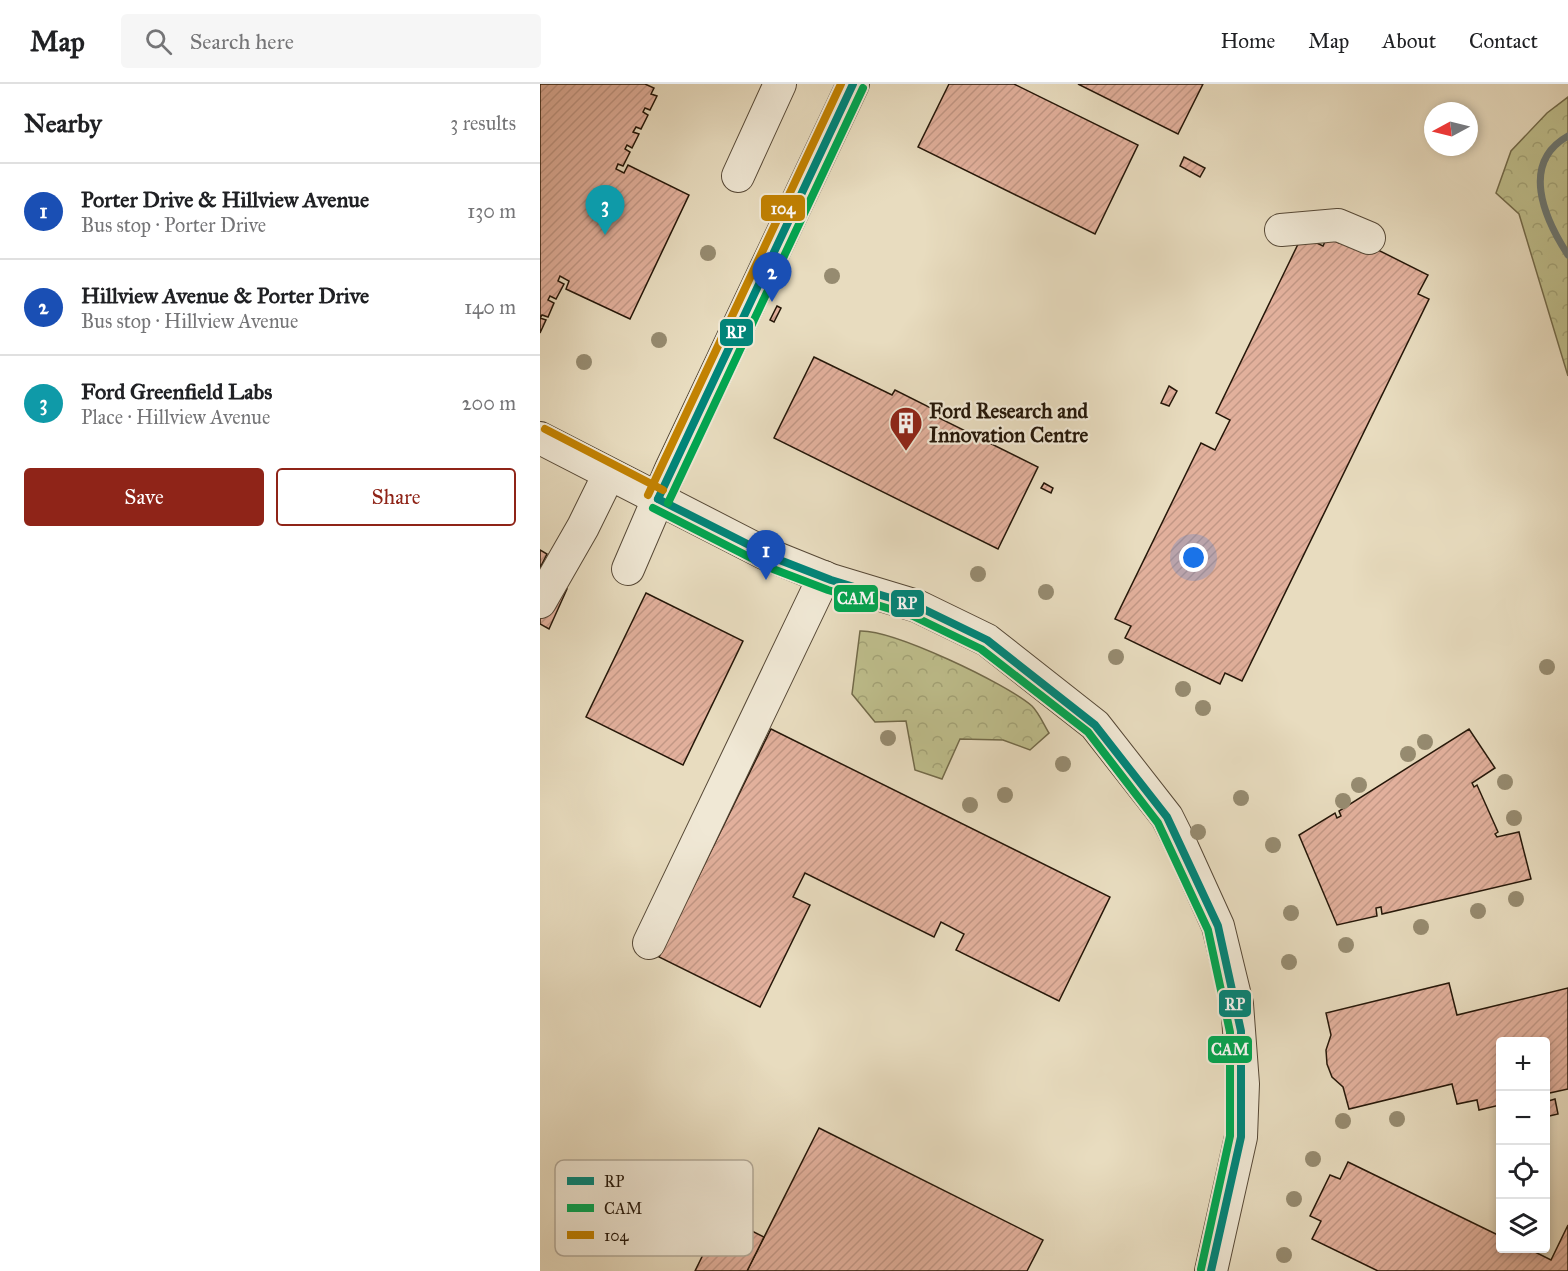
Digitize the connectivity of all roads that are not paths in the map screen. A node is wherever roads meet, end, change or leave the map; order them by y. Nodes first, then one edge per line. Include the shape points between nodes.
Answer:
1 (780, 84) edge
2 (853, 84) edge
3 (738, 176) dead end
4 (1281, 230) dead end
5 (1369, 238) dead end
6 (540, 438) edge
7 (609, 474) junction
8 (658, 500) junction
9 (628, 569) dead end
10 (825, 577) junction
11 (540, 602) edge
12 (649, 943) dead end
13 (1211, 1271) edge

1 - 3 street
2 - 8 street
4 - 5 street via 1338,225
6 - 7 street
7 - 8 street
7 - 11 street
8 - 9 street
8 - 10 street via 764,553
10 - 12 street
10 - 13 street via 916,606 987,640 1095,725 1167,817 1218,926 1241,1031 1241,1137

